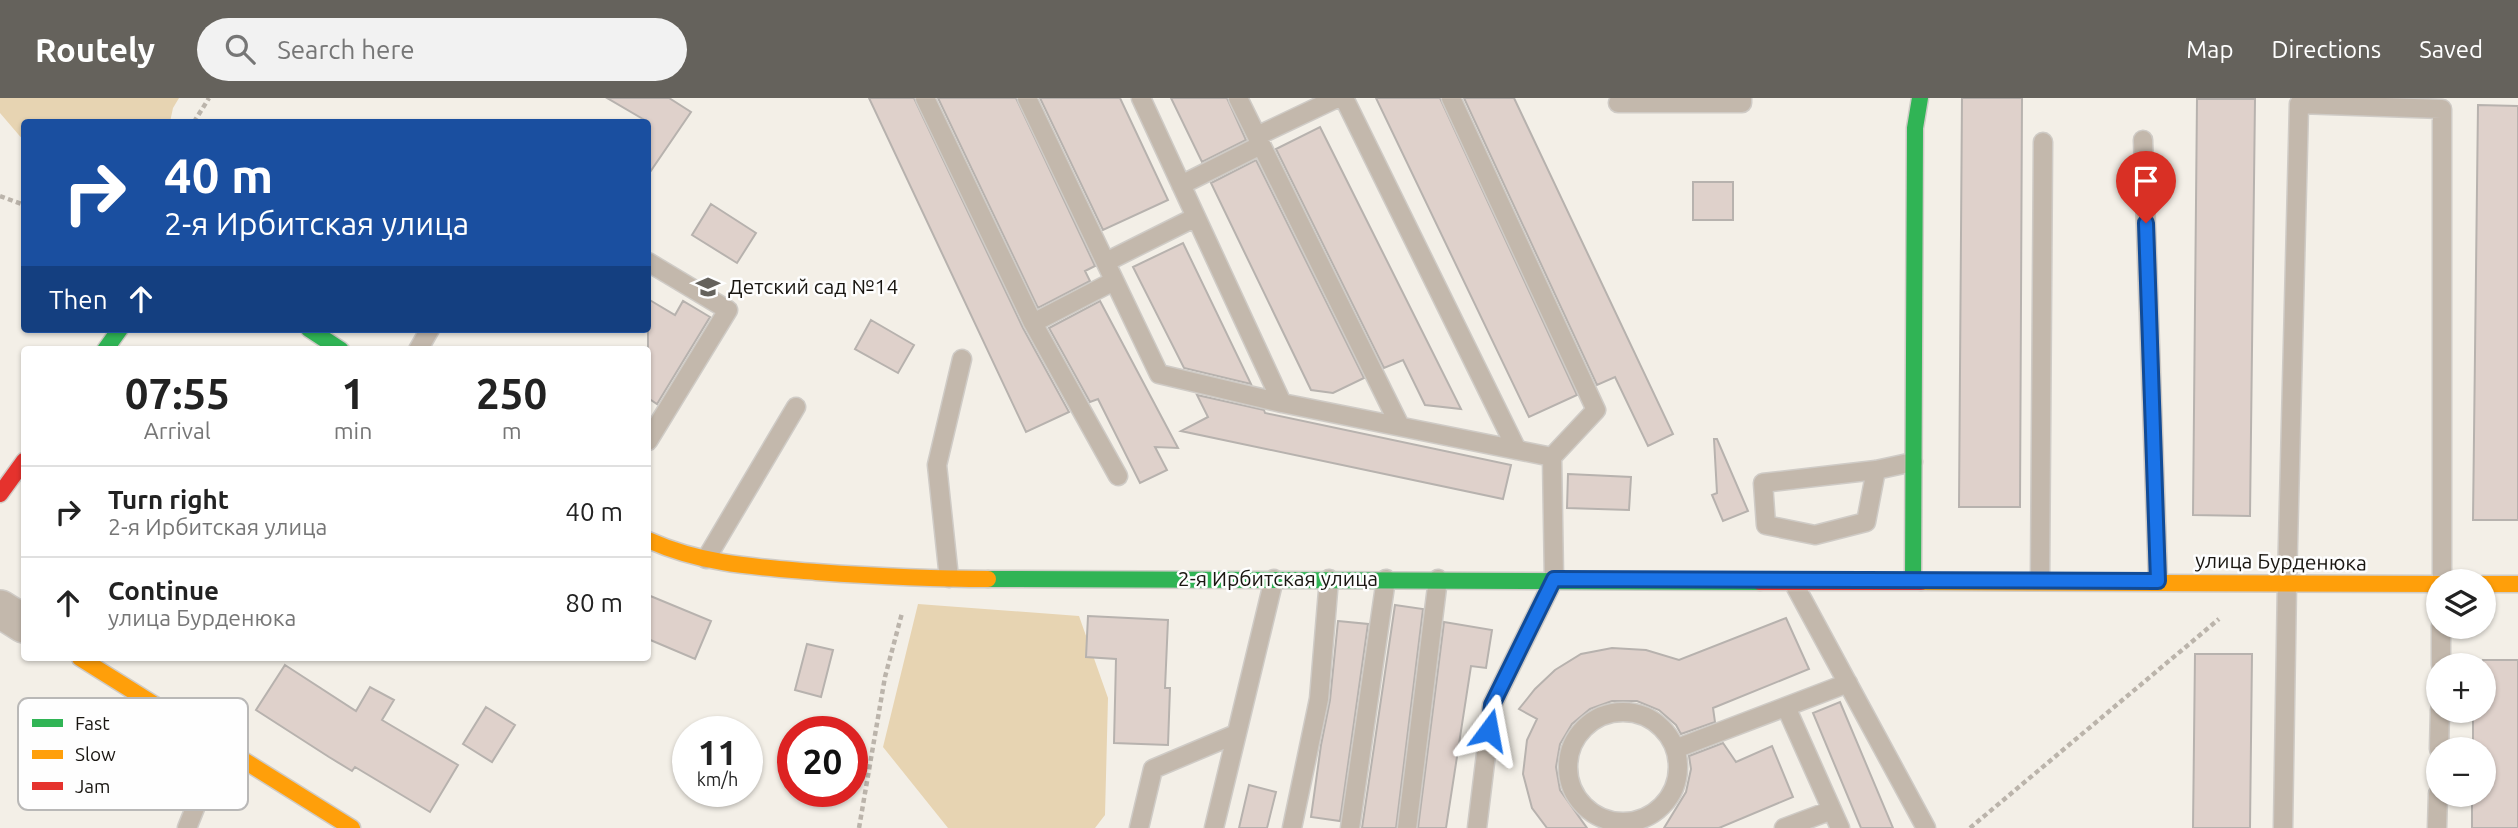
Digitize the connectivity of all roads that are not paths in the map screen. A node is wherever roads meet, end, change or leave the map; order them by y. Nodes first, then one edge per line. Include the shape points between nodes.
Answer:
1 (925, 98) edge
2 (1027, 98) edge
3 (1141, 98) edge
4 (1238, 98) edge
5 (1337, 98) edge
6 (1343, 98) edge
7 (1451, 98) edge
8 (1742, 98) edge
9 (1920, 98) edge
10 (1618, 103) dead end
11 (2143, 140) dead end
12 (1259, 141) junction
13 (2043, 142) dead end
14 (1181, 185) junction
15 (1196, 218) junction
16 (1106, 262) junction
17 (651, 264) edge
18 (1114, 281) junction
19 (1033, 323) junction
20 (315, 333) edge
21 (335, 346) edge
22 (962, 359) dead end
23 (1282, 403) junction
24 (796, 407) dead end
25 (1400, 426) junction
26 (651, 436) edge
27 (1517, 450) junction
28 (1552, 457) junction
29 (1913, 462) junction
30 (21, 465) edge
31 (1876, 470) junction
32 (1118, 476) dead end
33 (0, 494) edge
34 (651, 541) edge
35 (706, 559) junction
36 (2440, 569) edge
37 (948, 578) junction
38 (1274, 579) junction
39 (1329, 579) junction
40 (1386, 579) junction
41 (1438, 579) junction
42 (1554, 579) junction
43 (1792, 580) junction
44 (1913, 581) junction
45 (2040, 581) junction
46 (2158, 581) junction
47 (2426, 582) edge
48 (2287, 583) junction
49 (2496, 584) edge
50 (2518, 584) edge
51 (0, 608) edge
52 (21, 622) edge
53 (85, 661) edge
54 (1848, 683) junction
55 (145, 698) edge
56 (1786, 707) junction
57 (1236, 734) junction
58 (1675, 749) junction
59 (248, 762) edge
60 (2438, 807) edge
61 (194, 810) edge
62 (1832, 810) junction
63 (187, 828) edge
64 (352, 828) edge
65 (1139, 828) edge
66 (1214, 828) edge
67 (1292, 828) edge
68 (1350, 828) edge
69 (1407, 828) edge
70 (1477, 828) edge
71 (1784, 828) edge
72 (1840, 828) edge
73 (1926, 828) edge
74 (2283, 828) edge
75 (2437, 828) edge

1 - 19 lane
2 - 16 lane
3 - 14 lane
4 - 12 lane
5 - 12 lane
6 - 27 lane
7 - 28 lane via 1596,410
8 - 10 lane via 1742,103
9 - 29 street via 1914,128
11 - 46 lane
12 - 14 lane
12 - 25 lane
13 - 45 lane
14 - 15 lane
15 - 16 lane
15 - 23 lane
16 - 18 lane
17 - 26 lane via 729,310
18 - 19 lane
18 - 23 lane via 1159,374
19 - 32 lane
20 - 21 street
22 - 37 lane via 937,465
23 - 25 lane
24 - 35 lane
25 - 27 lane
27 - 28 lane
28 - 42 lane
29 - 31 lane
29 - 44 street
30 - 33 street
31 - 31 lane via 1763,483 1766,524 1815,536 1866,522
34 - 35 street, 2-я Ирбитская улица
35 - 37 street, 2-я Ирбитская улица via 731,565
36 - 48 lane via 2442,108 2299,104
37 - 38 street, 2-я Ирбитская улица
38 - 39 street, 2-я Ирбитская улица
38 - 57 lane
39 - 40 street, 2-я Ирбитская улица
39 - 67 lane via 1319,699
40 - 41 street, 2-я Ирбитская улица
40 - 68 lane
41 - 42 street, 2-я Ирбитская улица
41 - 69 lane
42 - 43 street, 2-я Ирбитская улица
42 - 70 lane via 1492,705
43 - 44 street, 2-я Ирбитская улица
43 - 54 lane
44 - 45 street, улица Бурденюка
45 - 46 street, улица Бурденюка
46 - 48 street, улица Бурденюка
47 - 48 street, улица Бурденюка
48 - 74 lane
49 - 50 street
51 - 52 street
53 - 55 street
54 - 56 lane
54 - 73 lane
56 - 58 lane
56 - 62 lane
57 - 65 lane via 1153,769
57 - 66 lane
58 - 58 lane via 1664,730 1649,718 1611,713 1593,721 1570,751 1572,789 1593,814 1611,821 1649,816 1667,801 1676,784 1679,765
59 - 64 street
60 - 75 lane
61 - 63 lane
62 - 71 lane
62 - 72 lane

